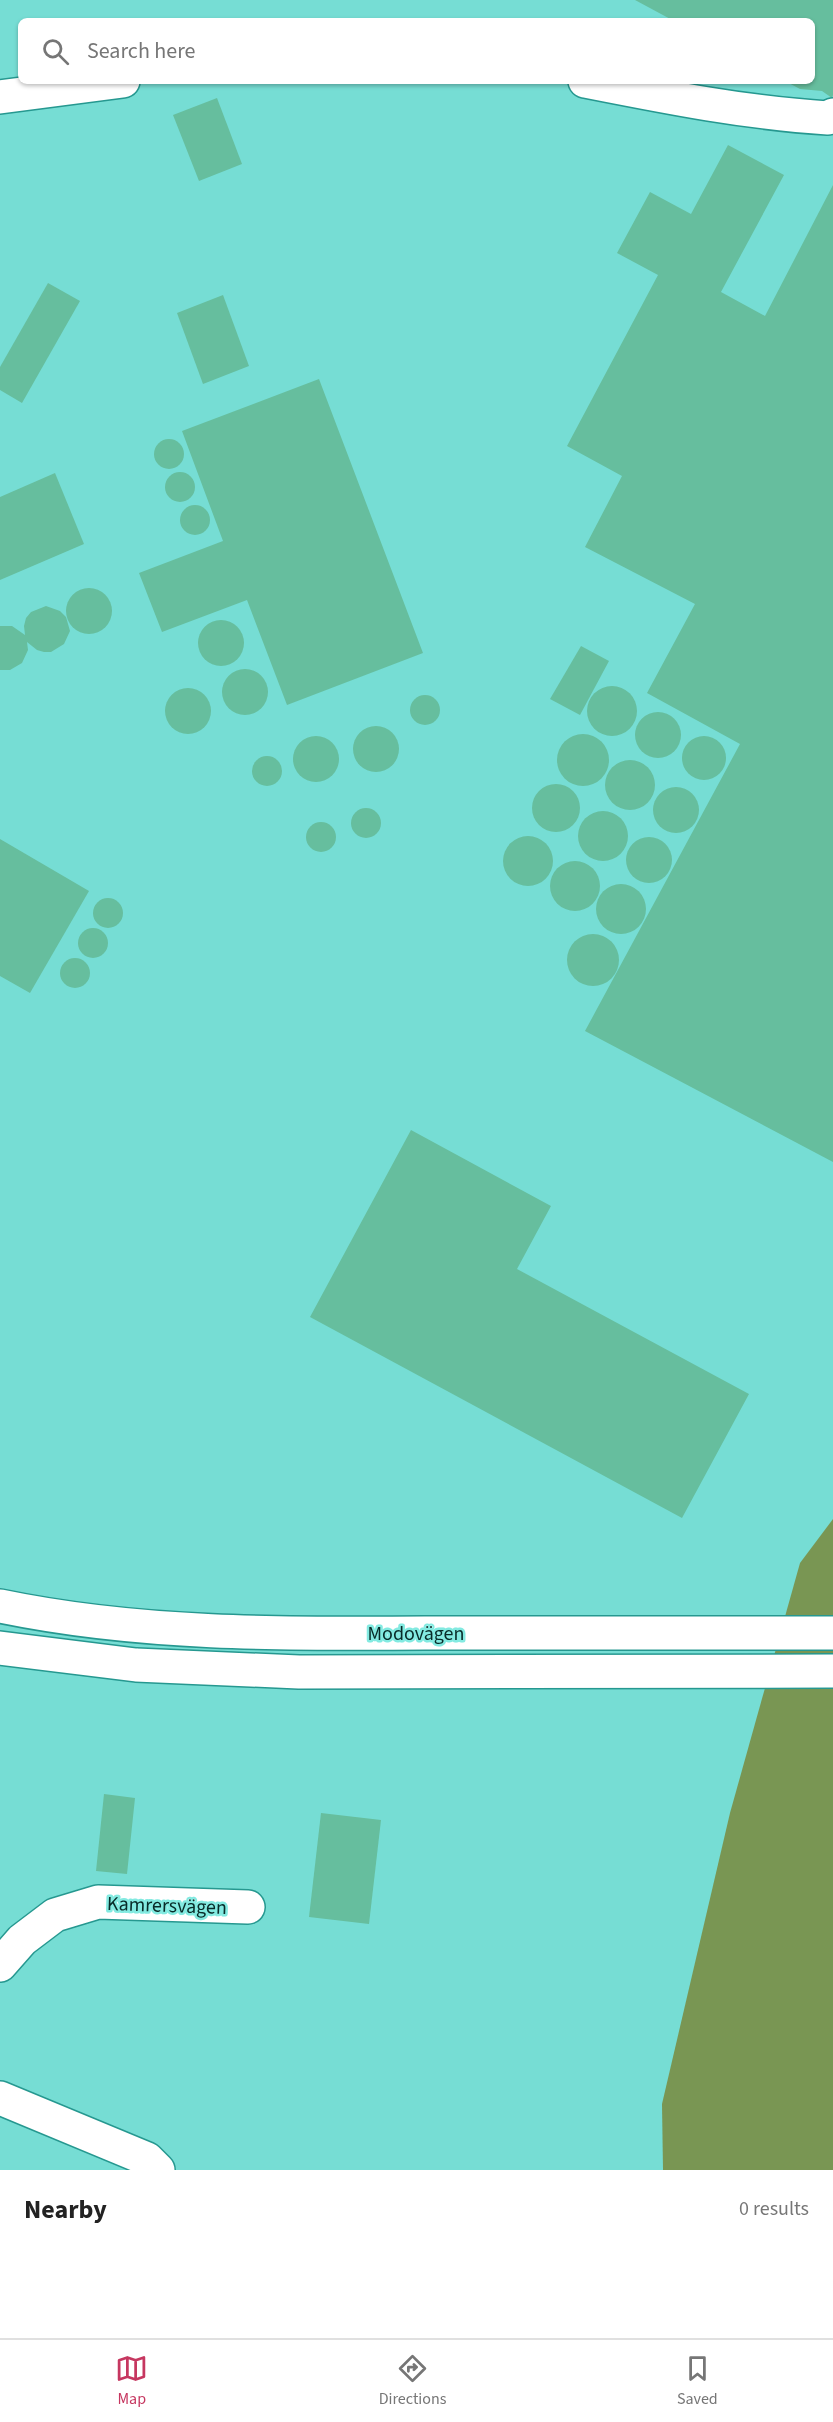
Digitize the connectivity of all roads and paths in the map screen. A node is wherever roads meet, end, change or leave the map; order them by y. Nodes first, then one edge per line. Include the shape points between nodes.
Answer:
1 (100, 84) edge
2 (600, 84) edge
3 (0, 97) edge
4 (833, 115) edge
5 (0, 1606) edge
6 (833, 1633) edge
7 (0, 1648) edge
8 (833, 1671) edge
9 (248, 1907) dead end
10 (0, 1965) edge
11 (0, 2098) edge
12 (158, 2170) edge

1 - 3 main road
2 - 4 main road via 776,115
5 - 6 main road, Modovägen via 137,1626 277,1633
7 - 8 main road, Modovägen via 136,1665 299,1672
9 - 10 main road, Kamrersvägen via 98,1902 55,1915 22,1940
11 - 12 main road via 147,2159

